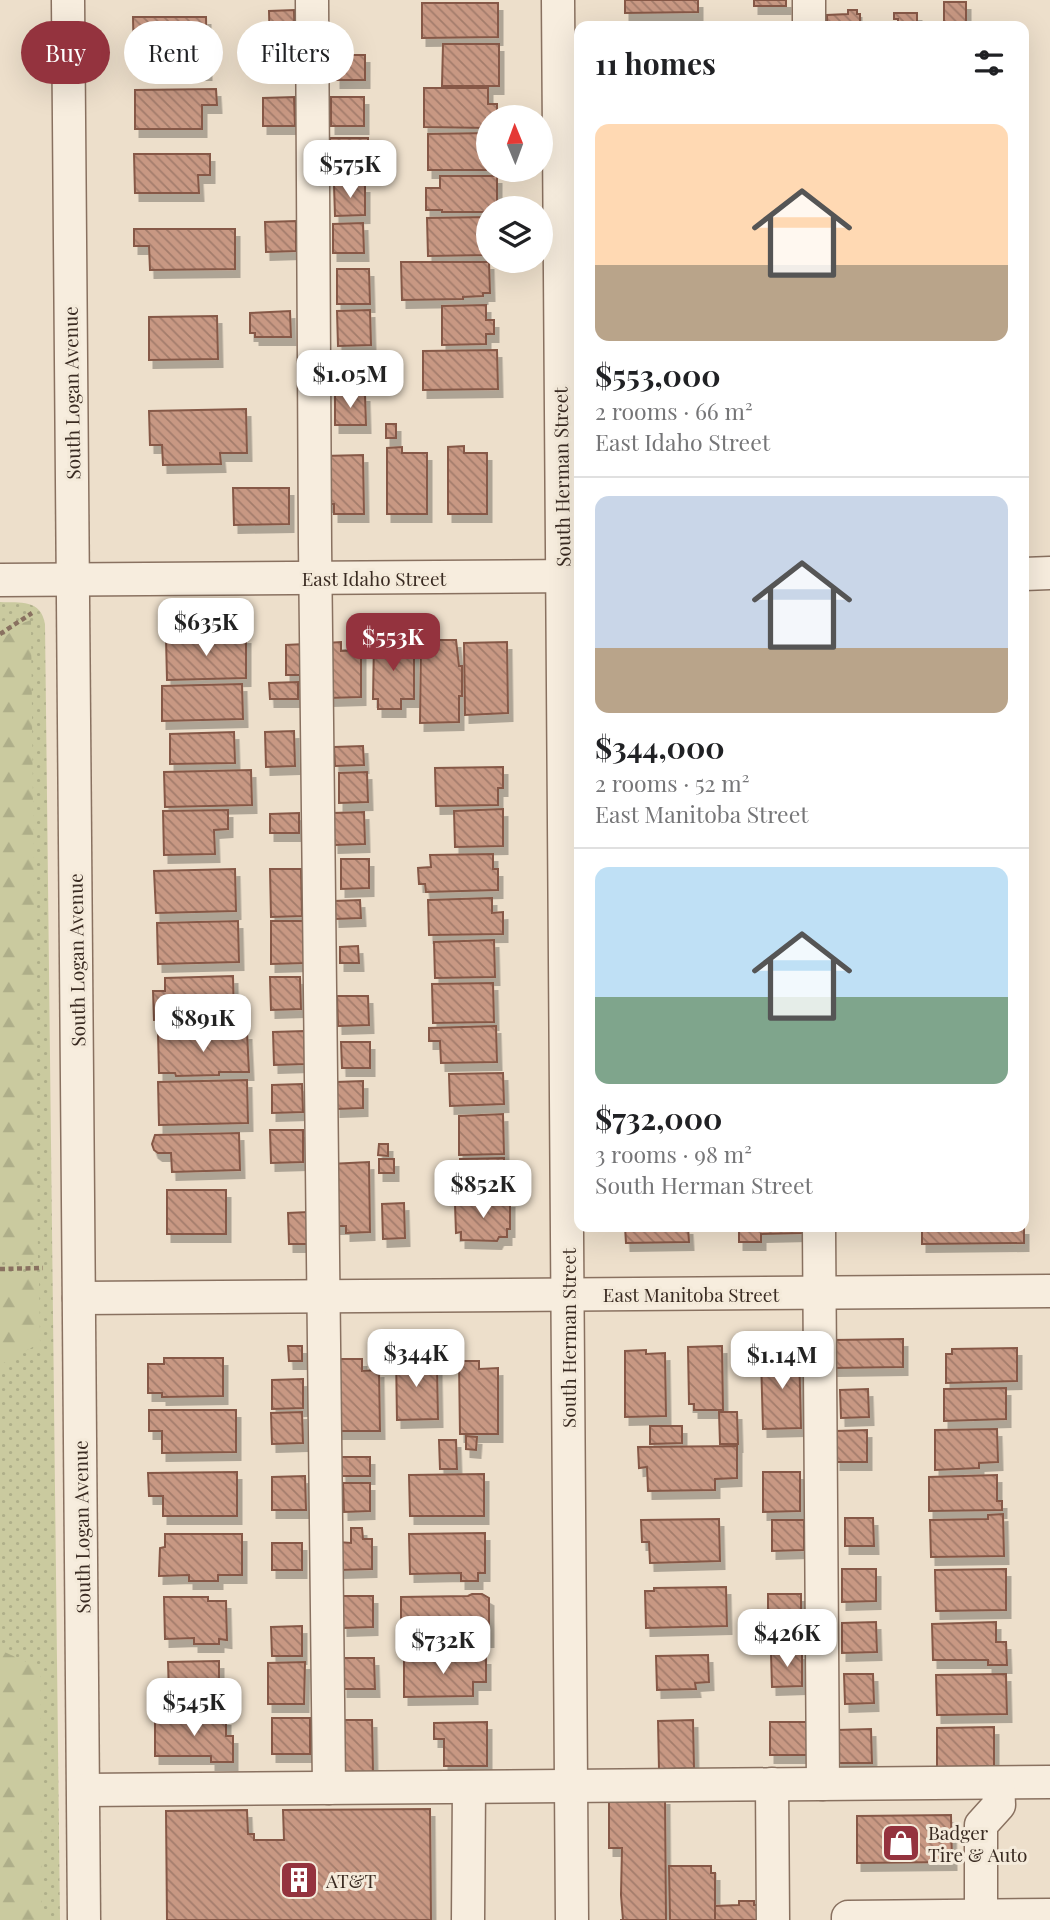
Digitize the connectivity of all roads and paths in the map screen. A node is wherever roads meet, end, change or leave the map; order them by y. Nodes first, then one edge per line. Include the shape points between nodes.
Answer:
1 (68, 0) edge
2 (312, 0) edge
3 (558, 0) edge
4 (809, 0) edge
5 (809, 21) edge
6 (1029, 573) edge
7 (1050, 573) edge
8 (571, 576) edge
9 (316, 578) junction
10 (0, 580) edge
11 (73, 580) junction
12 (36, 611) dead end
13 (0, 634) edge
14 (819, 1232) edge
15 (43, 1268) dead end
16 (0, 1269) edge
17 (1050, 1292) edge
18 (820, 1293) junction
19 (568, 1295) junction
20 (323, 1297) junction
21 (79, 1298) junction
22 (1050, 1782) edge
23 (999, 1783) junction
24 (772, 1784) junction
25 (823, 1784) junction
26 (570, 1786) junction
27 (469, 1787) junction
28 (330, 1788) junction
29 (84, 1790) junction
30 (1050, 1915) edge
31 (981, 1916) junction
32 (84, 1920) edge
33 (468, 1920) edge
34 (572, 1920) edge
35 (773, 1920) edge
36 (848, 1920) edge

1 - 11 street, South Logan Avenue
2 - 9 street
3 - 8 street, South Herman Street
4 - 5 street
6 - 7 street
8 - 9 street, East Idaho Street
8 - 19 street, South Herman Street
9 - 11 street, East Idaho Street
9 - 20 street
10 - 11 street, East Idaho Street
11 - 21 street, South Logan Avenue
12 - 13 path
14 - 18 street
15 - 16 path
17 - 18 street, East Manitoba Street
18 - 19 street, East Manitoba Street
18 - 25 street
19 - 20 street, East Manitoba Street
19 - 26 street, South Herman Street
20 - 21 street, East Manitoba Street
20 - 28 street
21 - 29 street, South Logan Avenue
22 - 23 street
23 - 25 street
23 - 31 street via 999,1805 981,1825
24 - 25 street
24 - 26 street
24 - 35 street
26 - 27 street
26 - 34 street, South Herman Street
27 - 28 street
27 - 33 street
28 - 29 street
29 - 32 street, South Logan Avenue
30 - 31 street
31 - 36 street

